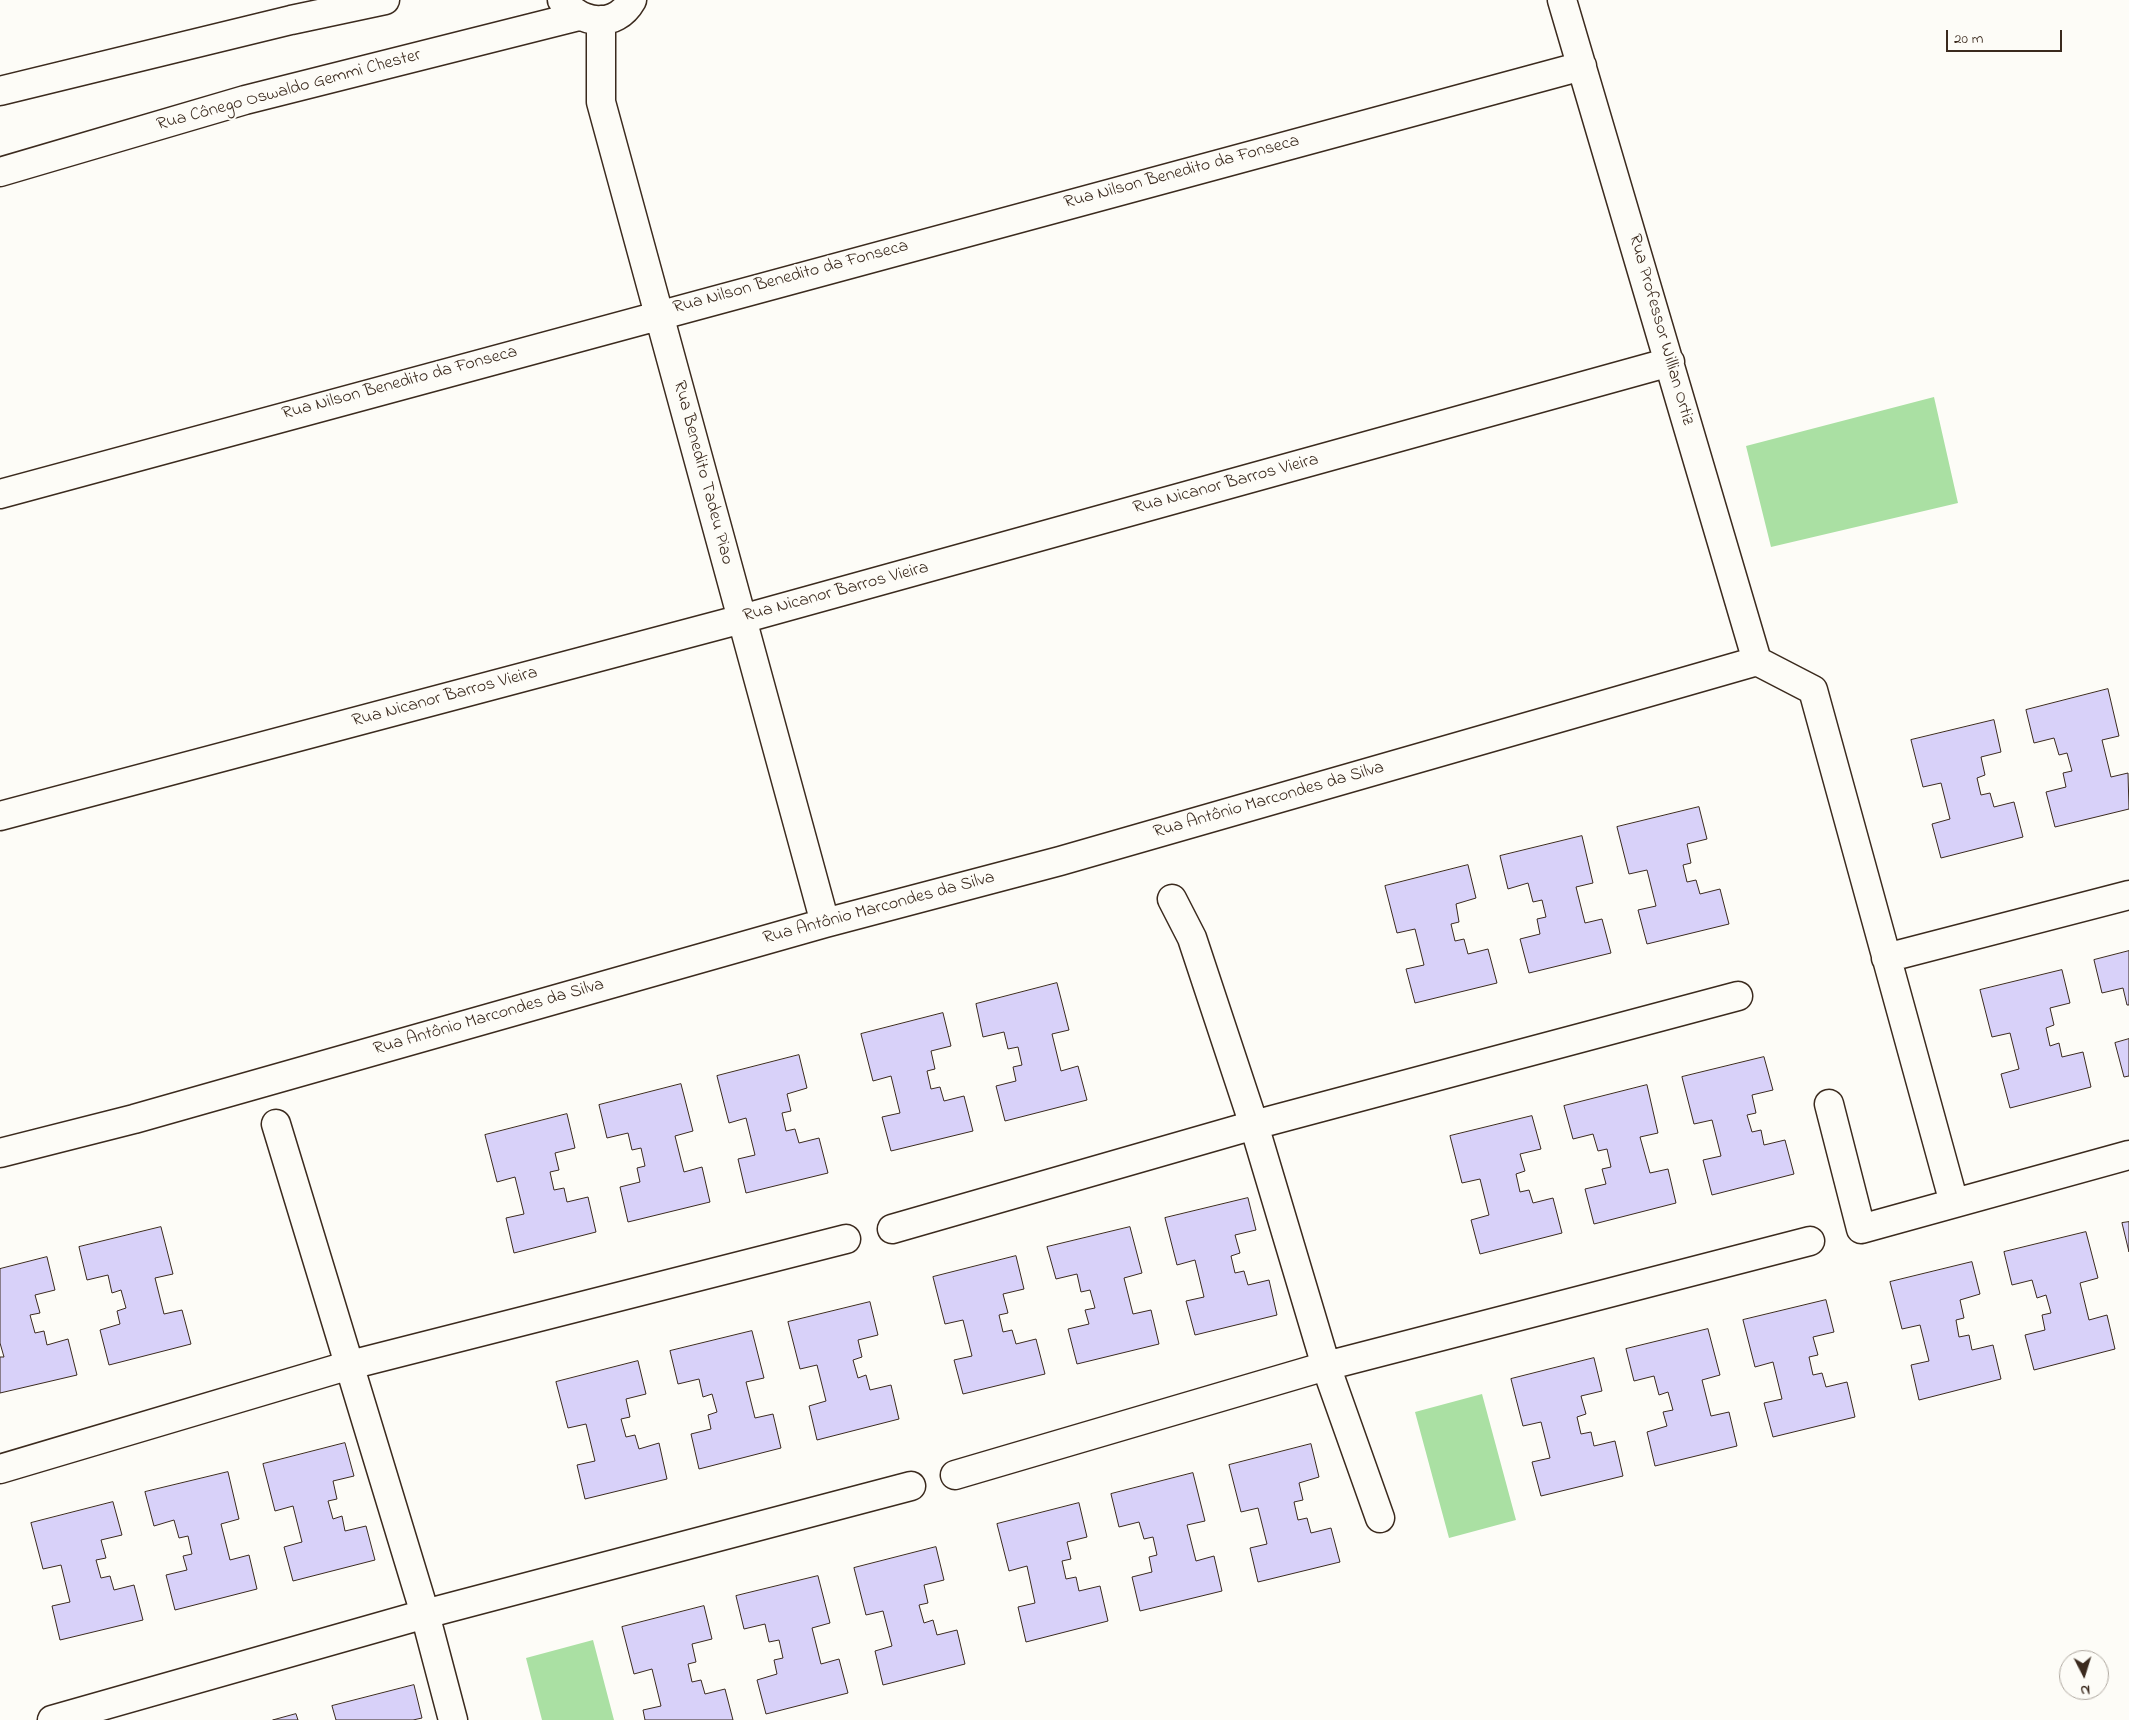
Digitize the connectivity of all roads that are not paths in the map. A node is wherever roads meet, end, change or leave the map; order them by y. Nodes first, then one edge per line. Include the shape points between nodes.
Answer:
1 (385, 0) edge
2 (1562, 0) edge
3 (637, 2) edge
4 (289, 10) edge
5 (581, 12) edge
6 (1582, 66) junction
7 (0, 91) edge
8 (0, 172) edge
9 (659, 314) junction
10 (1670, 362) junction
11 (0, 494) edge
12 (742, 619) junction
13 (1757, 661) junction
14 (0, 816) edge
15 (2129, 895) edge
16 (1172, 899) dead end
17 (826, 923) junction
18 (1886, 958) junction
19 (1738, 996) dead end
20 (1829, 1104) dead end
21 (276, 1124) dead end
22 (1254, 1125) junction
23 (0, 1153) edge
24 (2129, 1155) edge
25 (1954, 1203) junction
26 (892, 1229) dead end
27 (846, 1239) dead end
28 (1810, 1241) dead end
29 (350, 1365) junction
30 (1326, 1366) junction
31 (0, 1469) edge
32 (955, 1475) dead end
33 (911, 1486) dead end
34 (1380, 1518) dead end
35 (425, 1614) junction
36 (52, 1720) edge
37 (453, 1720) edge

1 - 4 street
2 - 6 street, Rua Professor Willian Ortiz
3 - 5 street, Rua Cônego Oswaldo Gemmi Chester via 618,15
4 - 7 street
5 - 8 street, Rua Cônego Oswaldo Gemmi Chester via 245,100
5 - 9 street, Rua Benedito Tadeu Piao via 601,102
6 - 9 street, Rua Nilson Benedito da Fonseca
6 - 10 street, Rua Professor Willian Ortiz
9 - 11 street, Rua Nilson Benedito da Fonseca
9 - 12 street, Rua Benedito Tadeu Piao
10 - 12 street, Rua Nicanor Barros Vieira
10 - 13 street, Rua Professor Willian Ortiz
12 - 14 street, Rua Nicanor Barros Vieira
12 - 17 street, Rua Benedito Tadeu Piao
13 - 17 street, Rua Antônio Marcondes da Silva via 1070,858
13 - 18 street via 1813,690
15 - 18 street
16 - 22 street via 1192,938
17 - 23 street, Rua Antônio Marcondes da Silva via 134,1119
18 - 25 street
19 - 22 street
20 - 25 street via 1861,1229
21 - 29 street
22 - 26 street
22 - 30 street
24 - 25 street
27 - 29 street
28 - 30 street
29 - 31 street
29 - 35 street
30 - 32 street
30 - 34 street
33 - 35 street
35 - 36 street
35 - 37 street

